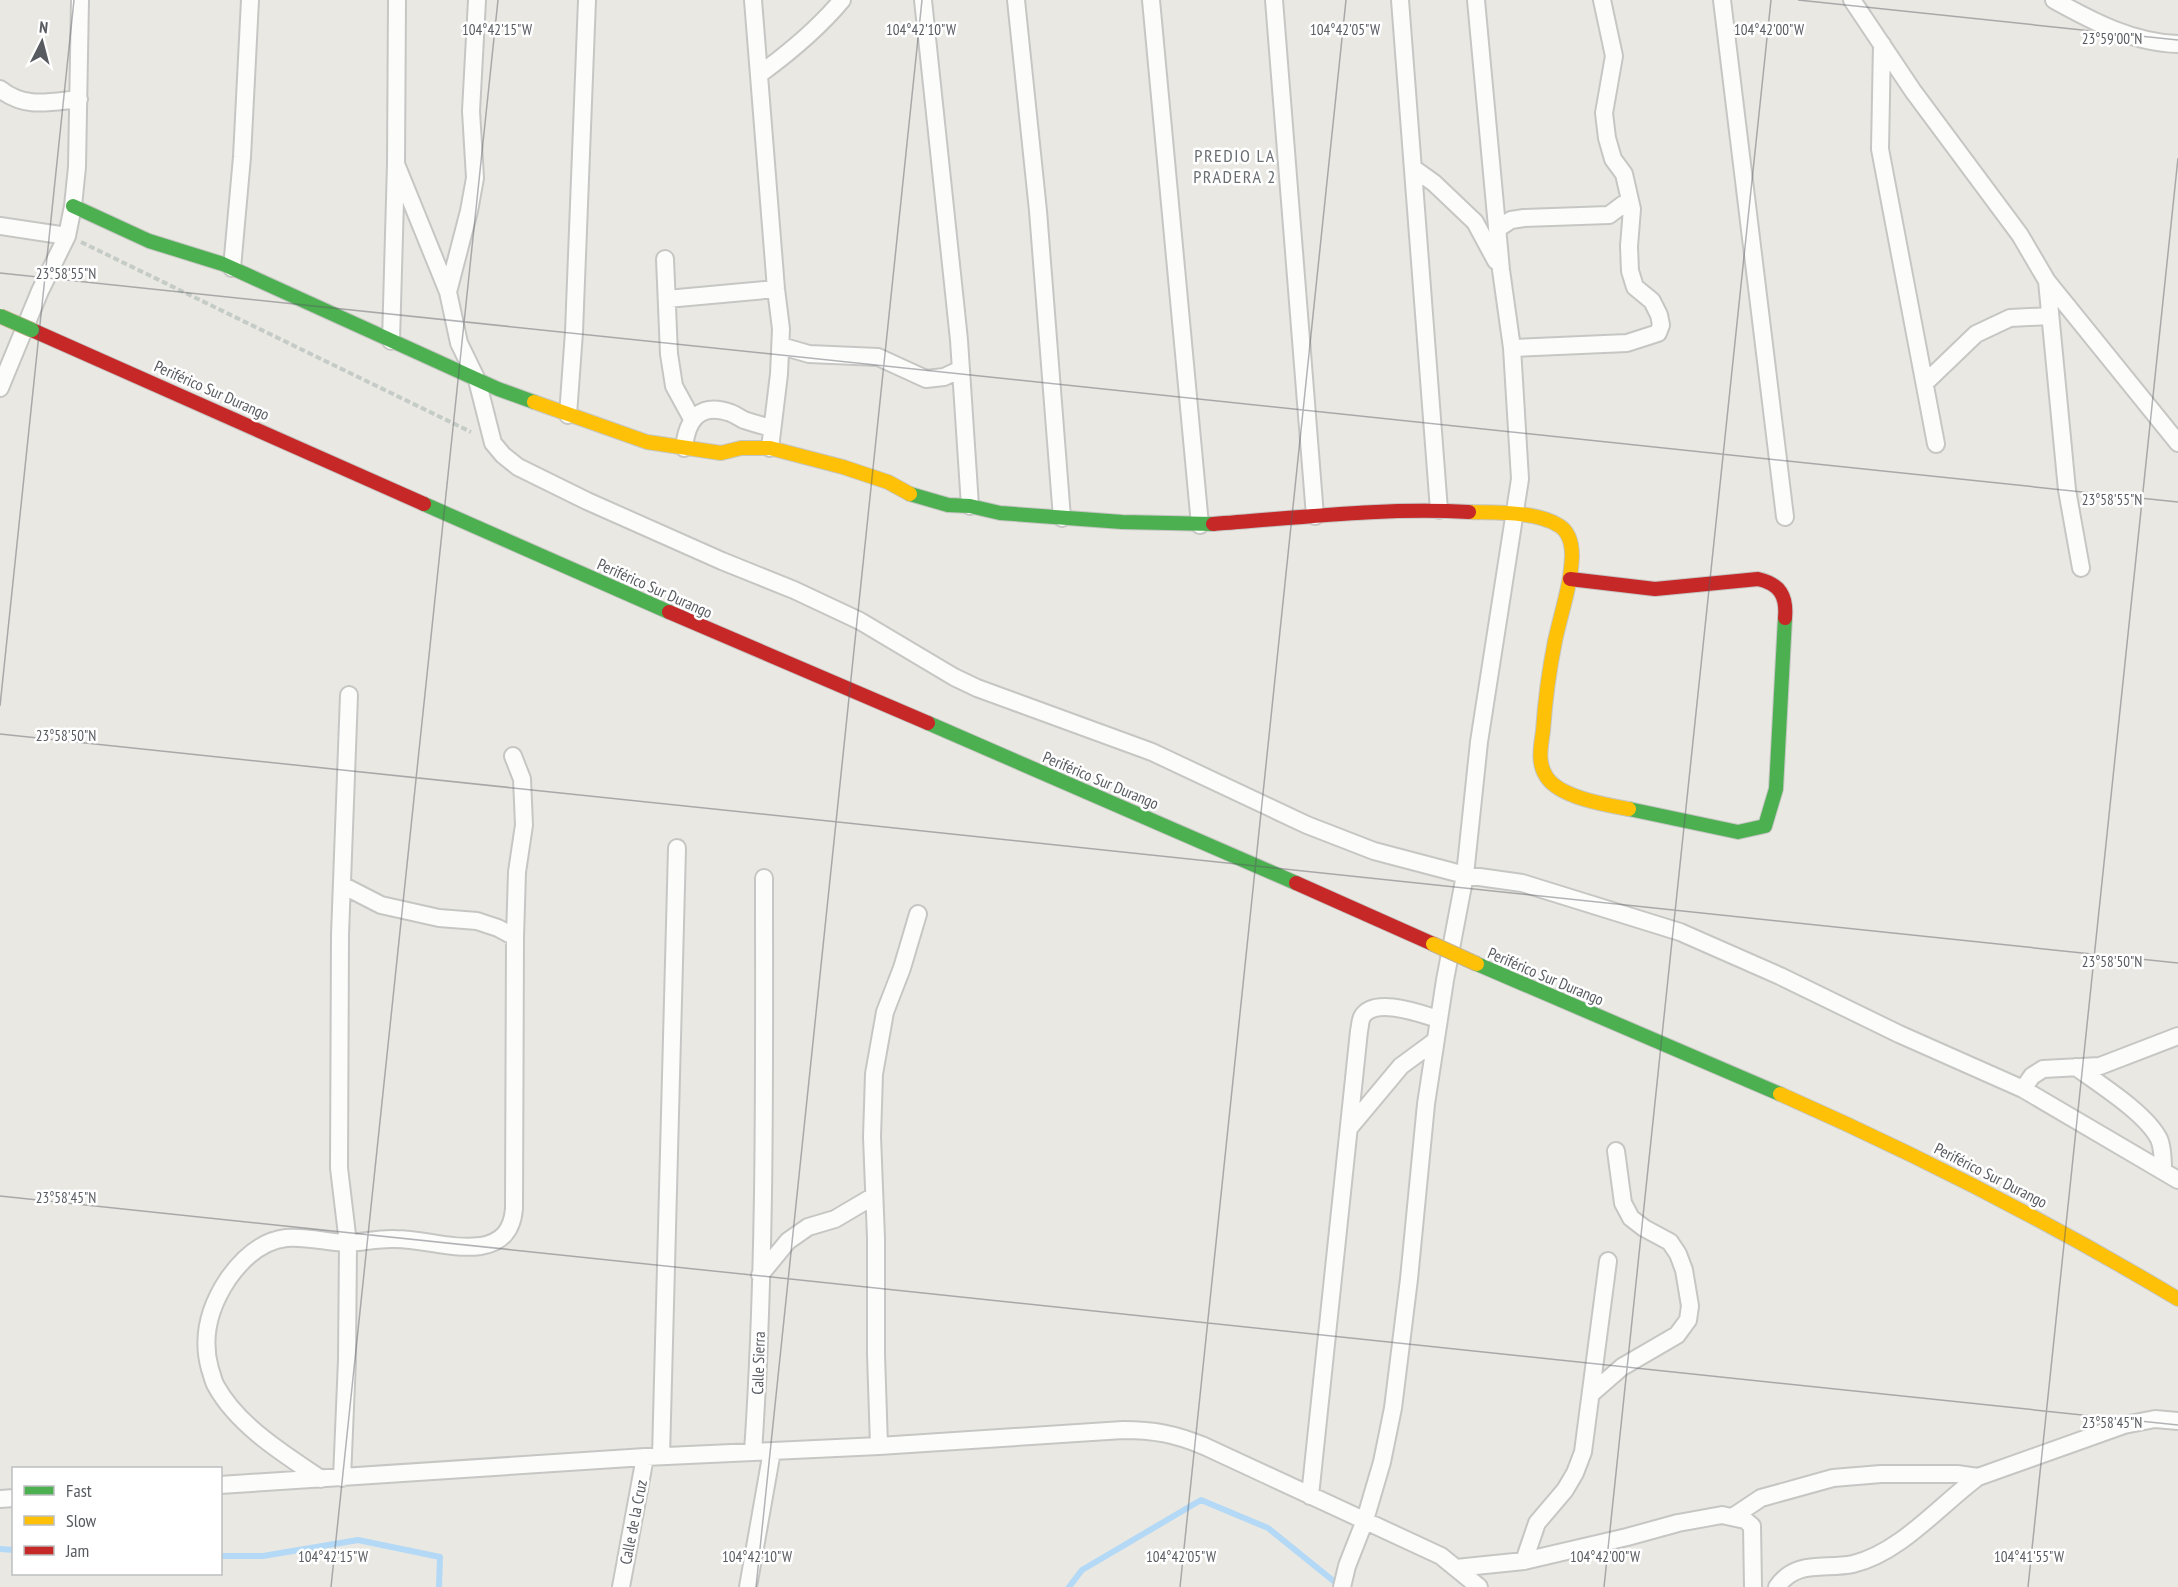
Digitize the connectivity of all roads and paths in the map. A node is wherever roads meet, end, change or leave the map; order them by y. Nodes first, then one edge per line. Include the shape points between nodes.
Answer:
1 (80, 0) edge
2 (250, 0) edge
3 (397, 0) edge
4 (477, 0) edge
5 (587, 0) edge
6 (753, 0) edge
7 (842, 0) edge
8 (923, 0) edge
9 (1016, 0) edge
10 (1151, 0) edge
11 (1274, 0) edge
12 (1400, 0) edge
13 (1476, 0) edge
14 (1602, 0) edge
15 (1722, 0) edge
16 (1852, 0) edge
17 (2054, 0) edge
18 (1882, 44) junction
19 (2178, 44) edge
20 (760, 74) junction
21 (0, 89) edge
22 (79, 99) junction
23 (396, 164) junction
24 (1413, 168) junction
25 (1629, 200) junction
26 (73, 206) junction
27 (0, 226) edge
28 (1497, 229) junction
29 (67, 236) junction
30 (666, 259) dead end
31 (231, 268) junction
32 (1501, 270) junction
33 (2047, 280) junction
34 (776, 288) junction
35 (448, 292) junction
36 (667, 299) junction
37 (0, 316) edge
38 (2050, 316) junction
39 (392, 341) junction
40 (781, 346) junction
41 (1512, 348) junction
42 (4, 364) edge
43 (961, 369) junction
44 (477, 380) junction
45 (1924, 383) junction
46 (0, 388) edge
47 (568, 415) junction
48 (692, 419) junction
49 (772, 428) junction
50 (493, 442) junction
51 (2178, 443) edge
52 (1936, 444) dead end
53 (684, 448) junction
54 (770, 448) junction
55 (970, 506) junction
56 (1439, 510) junction
57 (1514, 514) junction
58 (1315, 516) junction
59 (1785, 517) dead end
60 (1062, 518) junction
61 (1200, 525) junction
62 (2081, 568) dead end
63 (1570, 579) junction
64 (349, 694) dead end
65 (513, 756) dead end
66 (676, 848) dead end
67 (1465, 875) junction
68 (764, 878) dead end
69 (342, 885) junction
70 (918, 914) dead end
71 (515, 937) junction
72 (1438, 1019) junction
73 (2178, 1036) edge
74 (1435, 1041) junction
75 (2076, 1067) junction
76 (2023, 1089) junction
77 (1350, 1127) junction
78 (1616, 1151) dead end
79 (2171, 1176) edge
80 (874, 1196) junction
81 (348, 1243) junction
82 (1608, 1261) dead end
83 (760, 1275) junction
84 (2178, 1299) edge
85 (1591, 1394) junction
86 (2178, 1420) edge
87 (879, 1446) junction
88 (772, 1451) junction
89 (753, 1452) junction
90 (653, 1457) junction
91 (1978, 1477) junction
92 (342, 1478) junction
93 (321, 1479) junction
94 (222, 1485) edge
95 (1310, 1496) junction
96 (1734, 1516) junction
97 (1365, 1520) junction
98 (1524, 1560) junction
99 (1455, 1568) junction
100 (621, 1587) edge
101 (748, 1587) edge
102 (1342, 1587) edge
103 (1479, 1587) edge
104 (1753, 1587) edge
105 (1777, 1587) edge

1 - 22 street
2 - 31 street via 242,157
3 - 23 street
4 - 35 street via 471,111 475,178
5 - 47 street
6 - 20 street
7 - 20 street via 791,51
8 - 43 street
9 - 60 street via 1038,211
10 - 61 street
11 - 58 street
12 - 24 street
13 - 28 street
14 - 25 street via 1614,56 1604,113 1607,138 1613,159 1624,174
15 - 59 street
16 - 18 street
17 - 19 street via 2116,31
18 - 33 street via 2020,235
18 - 45 street via 1880,149
20 - 34 street
21 - 22 street via 12,98 37,103
22 - 26 street
23 - 35 street
23 - 39 street
24 - 32 street via 1475,222
24 - 56 street
25 - 28 street via 1609,215 1524,218 1511,220
25 - 41 street via 1630,271 1635,287 1652,301 1659,315 1658,333 1627,343
26 - 29 street
26 - 31 main road via 150,241
27 - 29 street
28 - 32 street
29 - 42 street
29 - 50 path
30 - 36 street
31 - 39 main road
32 - 41 street
33 - 38 street
33 - 51 street
34 - 36 street
34 - 40 street
35 - 44 street via 459,343
36 - 48 street via 674,386
37 - 84 main road, Periférico Sur Durango, bridge via 722,635 1837,1119 2062,1230
38 - 45 street via 2010,318 1976,334
38 - 62 street via 2067,490
39 - 44 main road
40 - 43 street via 809,354 878,357 926,379 944,377
40 - 49 street
41 - 57 street via 1520,479
42 - 46 street
43 - 55 street
44 - 47 main road
44 - 50 street
45 - 52 street
47 - 53 main road via 647,442
48 - 49 street via 714,410
48 - 53 street
49 - 54 street
50 - 67 street via 526,471 860,621 977,688 1152,752 1307,825 1374,851
53 - 54 main road via 721,453
54 - 55 main road via 888,482 913,496
55 - 60 main road via 1000,513
56 - 57 main road
56 - 58 main road
57 - 63 main road via 1545,518 1568,533 1572,554
57 - 67 street via 1479,742
58 - 61 main road
60 - 61 main road
63 - 63 main road via 1655,589 1758,579 1772,582 1781,592 1786,608 1776,789 1765,826 1738,832 1603,804 1573,795 1546,777 1540,760 1545,706
64 - 69 street
65 - 71 street via 522,778 524,825 517,872
66 - 90 street, Calle de la Cruz
67 - 72 street
67 - 76 street via 1522,883 1680,932
68 - 83 street, Calle Sierra
69 - 71 street via 381,905 440,918 477,921
69 - 81 street via 339,1168
70 - 80 street via 880,1035 874,1074
71 - 81 street via 512,1226 500,1239 483,1245 458,1247 396,1239
72 - 74 street
72 - 77 street via 1380,1007 1362,1017
73 - 75 street via 2100,1066
74 - 77 street via 1401,1066
74 - 97 street via 1393,1408
75 - 76 street via 2043,1069
75 - 79 street via 2149,1125 2159,1139
76 - 79 street
77 - 95 street
78 - 85 street via 1623,1203 1631,1218 1670,1242 1678,1254 1690,1306 1688,1320 1677,1335 1622,1367
80 - 83 street via 788,1240
80 - 87 street
81 - 92 street
81 - 93 street via 286,1238 264,1244 232,1274 217,1296 208,1323 206,1353 215,1385 237,1414
82 - 85 street
83 - 89 street, Calle Sierra
85 - 98 street via 1583,1452 1575,1473 1537,1523
86 - 91 street via 2155,1419 2124,1425
87 - 88 street
87 - 95 street via 1152,1430 1178,1435
88 - 89 street
88 - 101 street
89 - 90 street
90 - 92 street
90 - 100 street, Calle de la Cruz
91 - 96 street via 1881,1474 1833,1478 1761,1498
91 - 105 street via 1879,1554 1853,1564 1791,1571
92 - 93 street
93 - 94 street
95 - 97 street
96 - 98 street via 1678,1522
96 - 104 street via 1752,1526
97 - 99 street via 1441,1556
97 - 102 street
98 - 99 street
99 - 103 street

